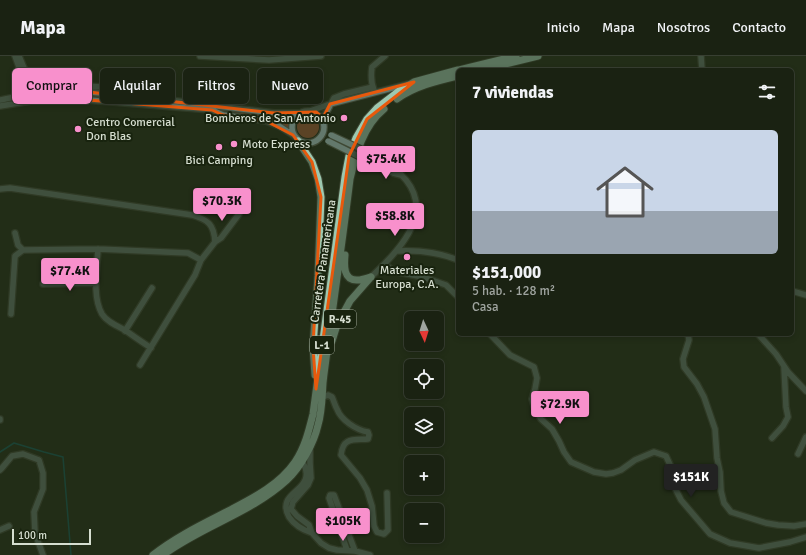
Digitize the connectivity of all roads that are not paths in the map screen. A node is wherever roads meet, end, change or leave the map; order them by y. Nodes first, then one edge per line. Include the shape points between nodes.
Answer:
1 (15, 56) edge
2 (19, 56) edge
3 (200, 56) edge
4 (270, 56) edge
5 (321, 56) edge
6 (385, 56) edge
7 (516, 56) edge
8 (538, 56) edge
9 (701, 56) edge
10 (264, 60) junction
11 (19, 68) edge
12 (466, 68) edge
13 (489, 68) edge
14 (702, 68) edge
15 (456, 71) edge
16 (456, 76) edge
17 (414, 82) junction
18 (100, 87) edge
19 (374, 90) junction
20 (12, 98) edge
21 (0, 100) edge
22 (92, 100) edge
23 (175, 101) edge
24 (12, 104) edge
25 (330, 104) junction
26 (0, 106) edge
27 (310, 111) junction
28 (299, 113) junction
29 (324, 121) junction
30 (324, 130) junction
31 (296, 138) junction
32 (317, 141) junction
33 (401, 174) junction
34 (0, 189) edge
35 (239, 214) dead end
36 (15, 233) dead end
37 (343, 233) junction
38 (215, 242) junction
39 (98, 249) junction
40 (23, 250) junction
41 (397, 251) junction
42 (456, 259) edge
43 (201, 260) junction
44 (385, 264) junction
45 (371, 277) junction
46 (96, 283) junction
47 (43, 284) dead end
48 (152, 288) dead end
49 (794, 292) edge
50 (456, 295) edge
51 (806, 295) edge
52 (11, 314) dead end
53 (125, 331) junction
54 (492, 336) edge
55 (688, 336) edge
56 (760, 336) edge
57 (151, 348) junction
58 (140, 365) dead end
59 (784, 367) junction
60 (325, 368) junction
61 (316, 389) junction
62 (806, 390) edge
63 (323, 397) junction
64 (806, 437) edge
65 (772, 438) dead end
66 (310, 447) junction
67 (798, 454) dead end
68 (302, 462) junction
69 (0, 470) edge
70 (387, 493) dead end
71 (806, 522) edge
72 (9, 526) dead end
73 (0, 530) edge
74 (312, 533) junction
75 (805, 539) edge
76 (348, 550) junction
77 (355, 551) junction
78 (43, 555) edge
79 (153, 555) edge
80 (163, 555) edge
81 (370, 555) edge

1 - 11 street
2 - 18 street via 31,84
3 - 10 street
4 - 10 street
5 - 10 street
6 - 19 street via 372,67
7 - 12 main road, Carretera Panamericana / L-1
8 - 13 main road
9 - 14 street
15 - 17 main road, Carretera Panamericana / L-1
16 - 37 main road, Carretera Panamericana / L-1 via 419,87 402,95 380,112 364,133 350,179
17 - 19 street
17 - 61 main road, Carretera Panamericana / L-1 via 377,108 367,119 349,156
19 - 25 street
20 - 21 street
22 - 31 street via 212,110 223,115 266,121 279,126
23 - 28 street via 274,113
24 - 26 street
25 - 27 street
25 - 29 street
27 - 28 street
27 - 29 street via 316,112
28 - 31 street via 292,125
29 - 30 street
30 - 32 street
30 - 33 street, R-45, bridge via 397,166
31 - 32 street via 304,143
31 - 61 main road via 312,162 321,197 313,347
32 - 33 street, bridge via 328,141 393,173
33 - 41 street, R-45 via 414,193 416,212 411,229
34 - 38 street via 10,188 192,215 211,225
35 - 38 street
36 - 40 street via 18,245
37 - 45 main road, L-1 via 346,274 353,280
37 - 60 main road, Carretera Panamericana / L-1
38 - 43 street
39 - 40 street
39 - 43 street via 188,253
39 - 46 street
40 - 52 street via 15,256
41 - 42 street via 430,252
41 - 44 street, R-45
43 - 57 street
44 - 45 street, R-45
44 - 50 street via 393,271 446,285
45 - 60 main road, R-45 via 350,301 337,325
46 - 47 street
46 - 53 street via 97,301 102,314
48 - 53 street
49 - 51 street
53 - 57 street
54 - 75 street via 510,355 534,367 537,378 532,399 534,406 541,419 552,429 571,462 606,474 621,470 654,452 666,456 681,500 710,534 730,543 759,548
55 - 71 street via 684,367 704,396 715,428 724,503 731,512 766,523 794,526
56 - 59 street
57 - 58 street
59 - 62 street
59 - 65 street via 788,417
60 - 63 main road, Carretera Panamericana / L-1
61 - 79 main road, Carretera Panamericana / L-1 via 306,440 296,461 287,472 266,490 176,539
63 - 66 main road, Carretera Panamericana / L-1 via 318,426
63 - 70 street via 332,397 337,411 349,424 369,434 368,438 344,443 341,455 364,484 372,506 374,526 377,532 384,534 388,530
64 - 67 street
66 - 68 main road, Carretera Panamericana / L-1
66 - 74 street via 311,478 293,502 291,509 309,525
68 - 74 street via 306,478 291,496 286,510 293,522
68 - 80 main road, Carretera Panamericana / L-1 via 288,480 249,508
69 - 78 street via 12,456 23,454 39,460 43,473 42,489 34,512 35,533
72 - 73 street
74 - 76 street via 329,548
76 - 77 street
76 - 77 street via 330,495 334,495
77 - 81 street

